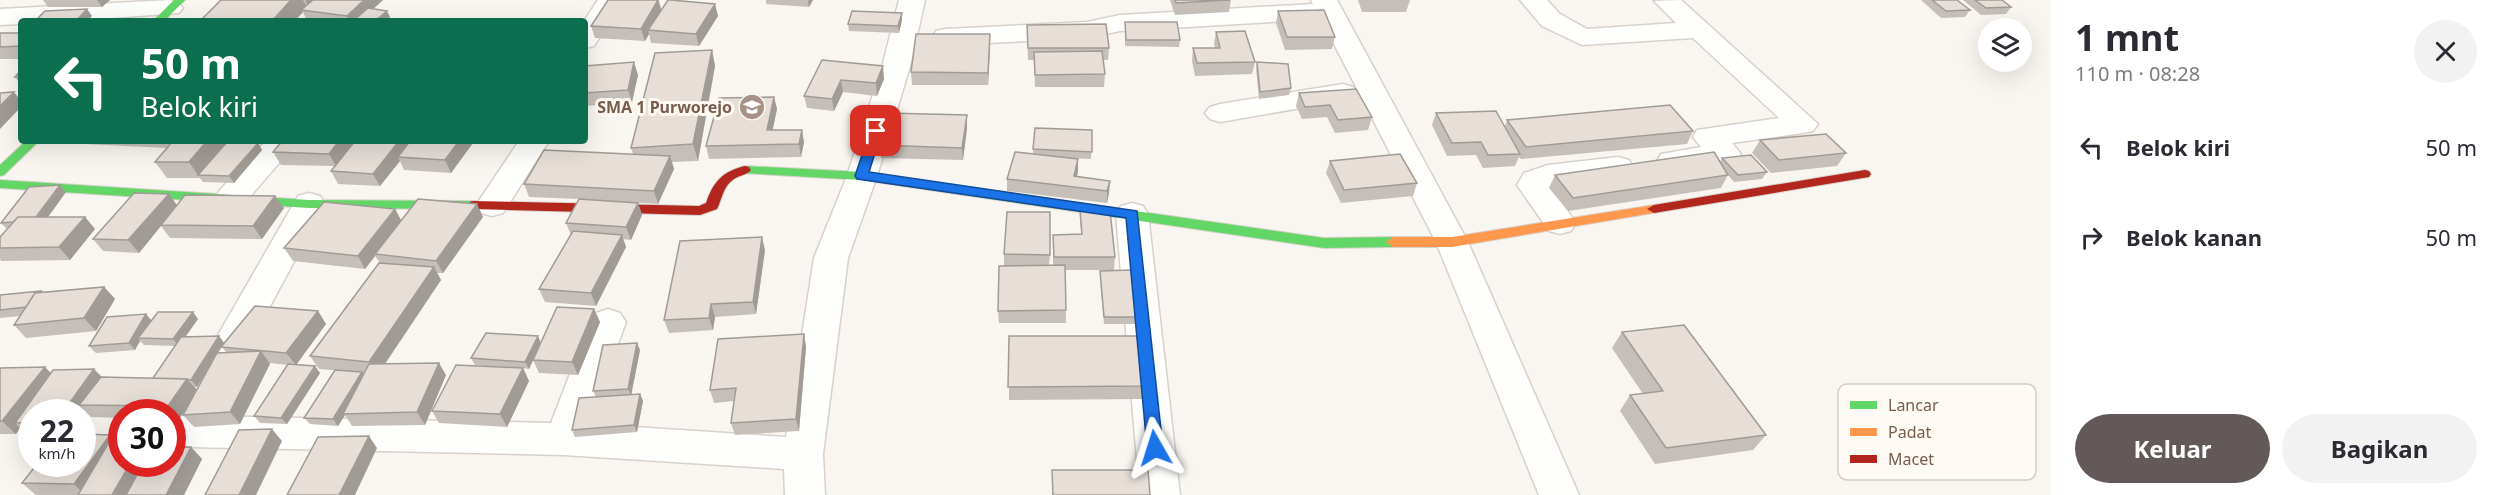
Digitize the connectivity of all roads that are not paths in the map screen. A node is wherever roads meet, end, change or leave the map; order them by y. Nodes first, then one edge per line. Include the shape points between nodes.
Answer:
1 (611, 0) edge
2 (912, 0) edge
3 (1533, 0) edge
4 (1667, 1) edge
5 (1327, 5) edge
6 (170, 10) edge
7 (0, 17) edge
8 (1700, 30) junction
9 (588, 35) edge
10 (904, 39) junction
11 (1371, 88) junction
12 (1220, 113) dead end
13 (30, 144) edge
14 (280, 144) edge
15 (532, 144) edge
16 (0, 172) edge
17 (1865, 174) dead end
18 (862, 176) junction
19 (0, 184) edge
20 (231, 198) junction
21 (309, 204) junction
22 (492, 205) junction
23 (1132, 214) junction
24 (1560, 223) junction
25 (1452, 242) junction
26 (608, 322) dead end
27 (564, 439) junction
28 (803, 454) junction
29 (805, 495) edge
30 (1160, 495) edge
31 (1559, 495) edge

1 - 9 street
2 - 10 street
3 - 8 street via 1551,20 1582,37
4 - 8 street
5 - 10 street via 1120,23 1087,30
5 - 11 street
6 - 7 street
8 - 24 street via 1803,124 1708,137 1726,154 1539,177 1533,185
10 - 18 street
11 - 12 street
11 - 25 street
13 - 16 street
14 - 20 street
15 - 22 street
17 - 24 street
18 - 22 street via 744,170 725,176 718,184 712,206 700,211
18 - 23 street
18 - 28 street via 831,258
19 - 20 street
20 - 21 street
21 - 22 street
21 - 27 street via 192,414 190,431
23 - 25 street via 1324,243
23 - 30 street
24 - 25 street
25 - 31 street
26 - 27 street
27 - 28 street
28 - 29 street

